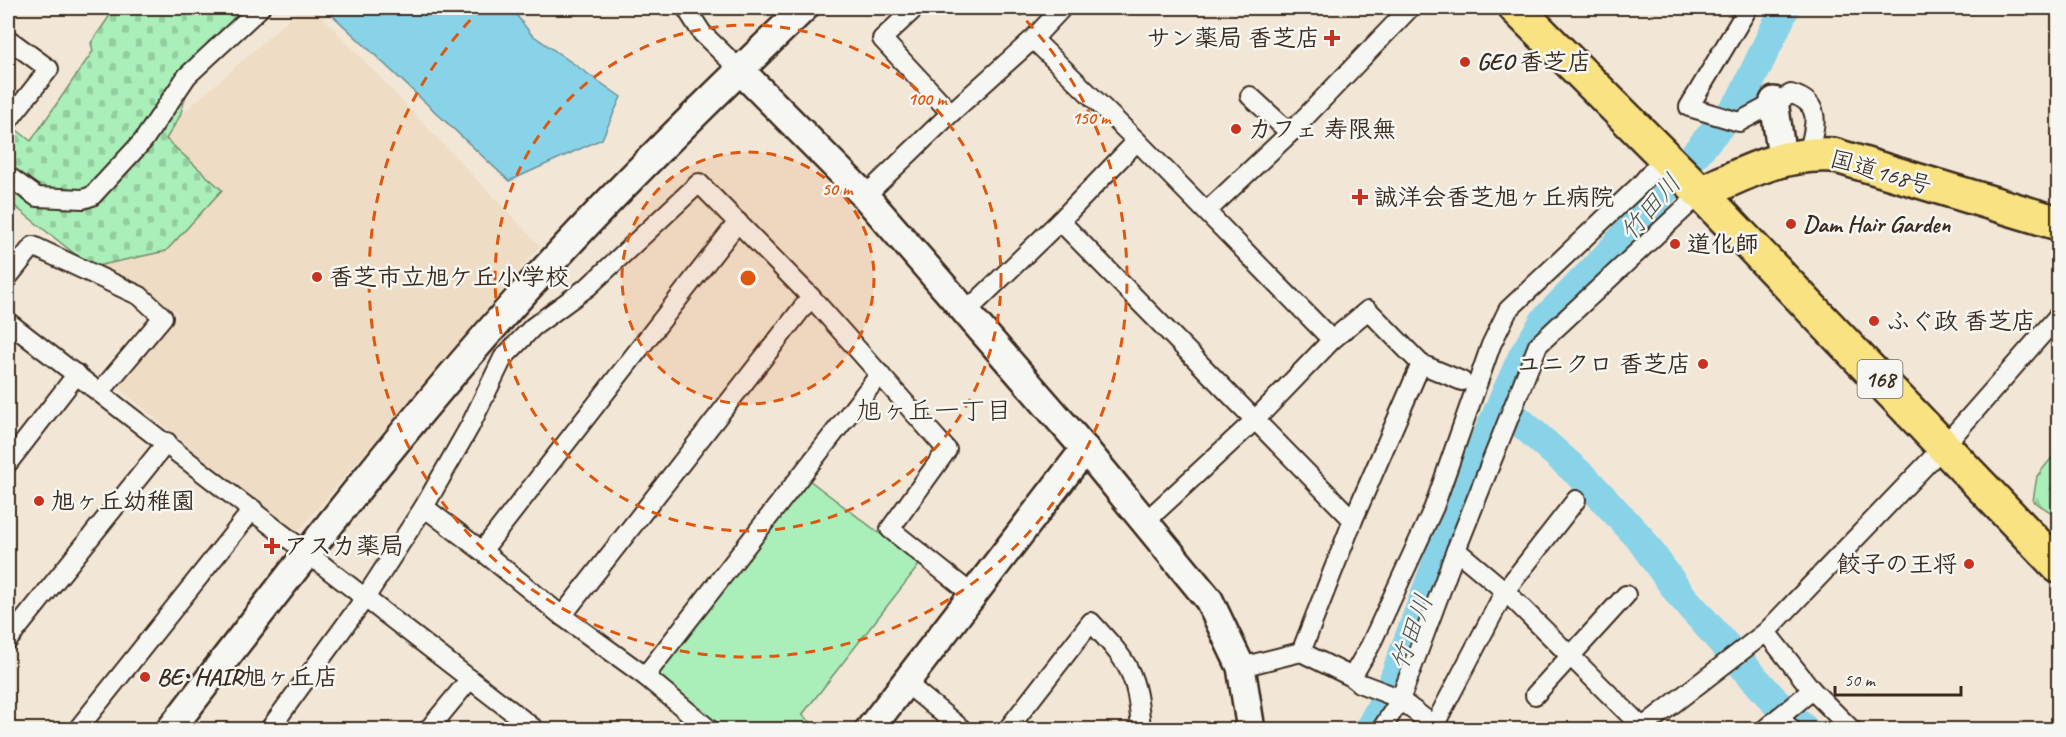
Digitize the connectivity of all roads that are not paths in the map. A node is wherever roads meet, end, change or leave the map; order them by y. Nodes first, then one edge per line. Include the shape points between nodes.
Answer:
1 (260, 8) edge
2 (804, 8) edge
3 (915, 8) edge
4 (1062, 8) edge
5 (1410, 8) edge
6 (1490, 8) edge
7 (1516, 8) edge
8 (1748, 8) edge
9 (690, 9) edge
10 (8, 39) edge
11 (1033, 39) junction
12 (740, 70) junction
13 (1250, 96) dead end
14 (1774, 101) junction
15 (951, 113) junction
16 (8, 121) edge
17 (1290, 133) junction
18 (1137, 141) junction
19 (1659, 152) junction
20 (1795, 156) junction
21 (8, 176) edge
22 (1697, 189) junction
23 (865, 196) junction
24 (1207, 211) junction
25 (1060, 221) junction
26 (738, 222) junction
27 (2058, 224) edge
28 (8, 277) edge
29 (811, 297) junction
30 (966, 312) junction
31 (2058, 316) edge
32 (8, 321) edge
33 (1332, 340) junction
34 (1421, 364) junction
35 (77, 374) junction
36 (880, 374) junction
37 (1462, 381) dead end
38 (100, 391) junction
39 (1255, 420) junction
40 (167, 442) junction
41 (1944, 446) junction
42 (1085, 449) junction
43 (8, 463) edge
44 (1576, 500) dead end
45 (424, 507) junction
46 (253, 509) junction
47 (1353, 519) junction
48 (1146, 521) junction
49 (1456, 550) junction
50 (308, 551) junction
51 (482, 551) junction
52 (2058, 566) edge
53 (1505, 591) junction
54 (973, 595) junction
55 (1626, 595) dead end
56 (365, 598) junction
57 (562, 616) junction
58 (1766, 632) junction
59 (8, 640) edge
60 (1301, 652) junction
61 (1571, 655) junction
62 (1241, 667) junction
63 (645, 676) junction
64 (470, 679) junction
65 (1355, 680) junction
66 (906, 683) junction
67 (1812, 690) junction
68 (1535, 695) dead end
69 (1398, 699) junction
70 (1785, 723) edge
71 (1437, 727) edge
72 (1640, 728) edge
73 (77, 729) edge
74 (170, 729) edge
75 (269, 729) edge
76 (428, 729) edge
77 (536, 729) edge
78 (710, 729) edge
79 (869, 729) edge
80 (963, 729) edge
81 (1007, 729) edge
82 (1141, 729) edge
83 (1251, 729) edge
84 (1381, 729) edge
85 (1764, 729) edge
86 (1852, 729) edge

1 - 21 street via 187,76 143,141 92,196 37,197
2 - 12 street
3 - 15 street via 882,39
4 - 11 street
5 - 17 street
6 - 19 highway, 168
7 - 19 highway, 168
8 - 14 street via 1689,108 1739,122
9 - 12 street via 702,33
10 - 16 street via 50,69
11 - 15 street
11 - 18 street
12 - 23 street
12 - 50 street via 535,280 462,362
13 - 17 street
14 - 20 street
14 - 20 street via 1791,94 1805,98 1813,110 1815,126
15 - 23 street
17 - 24 street
18 - 24 street
18 - 25 street
19 - 22 highway, 168
19 - 65 street via 1641,184 1508,310 1491,345 1434,507
20 - 22 highway, 国道168号
20 - 27 highway, 国道168号 via 1833,155
22 - 41 highway, 168
22 - 49 street via 1538,345
23 - 30 street
24 - 33 street
25 - 30 street
25 - 39 street
26 - 29 street
26 - 45 street via 699,183 589,286 533,327 503,358
26 - 51 street
28 - 38 street via 33,246 140,296 163,317
29 - 36 street
29 - 57 street
30 - 42 street
31 - 41 street
32 - 35 street
33 - 34 street via 1368,310
33 - 39 street
34 - 37 street
34 - 47 street
35 - 38 street
35 - 43 street
36 - 54 street via 947,450 890,529
36 - 63 street
38 - 40 street
39 - 47 street
39 - 48 street
40 - 46 street
40 - 59 street
41 - 52 highway, 168
41 - 58 street
42 - 48 street
42 - 54 street
44 - 53 street
45 - 51 street
45 - 56 street
46 - 50 street
46 - 73 street
47 - 60 street
48 - 62 street via 1209,600
49 - 53 street
49 - 69 street
50 - 56 street
50 - 74 street
51 - 57 street
53 - 61 street
53 - 71 street
54 - 66 street
55 - 61 street
56 - 64 street
56 - 75 street
57 - 63 street
58 - 67 street
58 - 72 street
60 - 62 street
60 - 65 street
61 - 68 street
61 - 72 street
62 - 83 street
63 - 78 street
64 - 76 street
64 - 77 street
65 - 69 street
66 - 79 street
66 - 80 street
67 - 70 street
67 - 86 street
69 - 71 street
69 - 84 street
70 - 85 street
81 - 82 street via 1091,622 1125,659 1139,694

